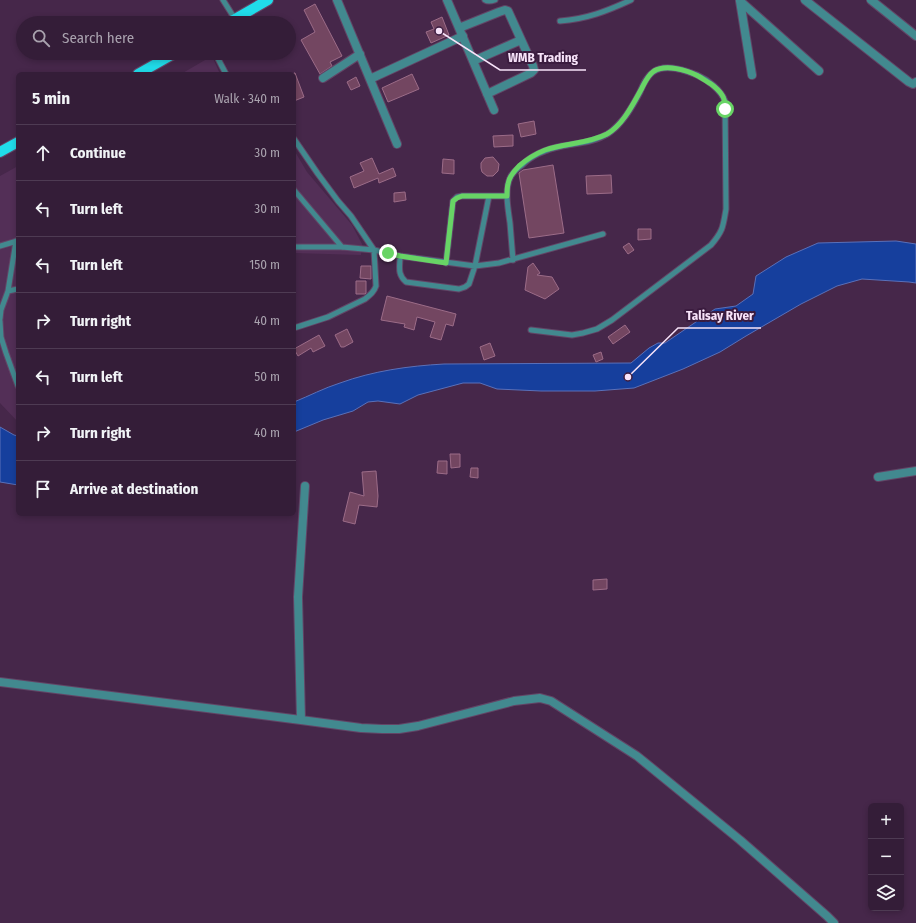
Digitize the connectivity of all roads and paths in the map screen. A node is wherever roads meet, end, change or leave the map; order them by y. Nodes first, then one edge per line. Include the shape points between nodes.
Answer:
1 (223, 0) edge
2 (268, 0) edge
3 (337, 0) edge
4 (447, 0) edge
5 (485, 0) edge
6 (496, 0) edge
7 (631, 0) edge
8 (805, 0) edge
9 (871, 0) edge
10 (740, 1) edge
11 (255, 4) edge
12 (229, 16) edge
13 (238, 16) edge
14 (560, 21) dead end
15 (459, 28) junction
16 (463, 36) junction
17 (916, 36) edge
18 (522, 40) junction
19 (360, 54) junction
20 (163, 60) edge
21 (219, 60) edge
22 (473, 61) junction
23 (819, 71) dead end
24 (142, 72) edge
25 (225, 72) edge
26 (752, 75) dead end
27 (323, 78) dead end
28 (370, 79) junction
29 (916, 82) edge
30 (488, 94) junction
31 (494, 110) dead end
32 (296, 142) edge
33 (16, 143) edge
34 (397, 144) dead end
35 (0, 152) edge
36 (296, 192) edge
37 (490, 196) junction
38 (507, 196) junction
39 (602, 234) dead end
40 (16, 241) edge
41 (0, 246) edge
42 (16, 247) edge
43 (296, 247) edge
44 (342, 247) junction
45 (374, 250) junction
46 (400, 256) junction
47 (513, 260) junction
48 (446, 263) junction
49 (475, 266) junction
50 (16, 289) edge
51 (8, 291) junction
52 (0, 320) edge
53 (296, 327) edge
54 (531, 330) dead end
55 (16, 380) edge
56 (916, 471) edge
57 (878, 477) dead end
58 (305, 486) dead end
59 (0, 682) edge
60 (301, 720) junction
61 (834, 923) edge

1 - 12 lane
2 - 11 main road
3 - 19 street
4 - 15 street
5 - 6 lane
7 - 14 lane via 595,15
8 - 29 street via 909,82
9 - 17 street
10 - 23 street
10 - 26 street
11 - 13 main road
15 - 16 street
15 - 18 street via 506,10 510,13
16 - 22 street
16 - 28 street
18 - 22 street
18 - 30 street via 534,70
19 - 27 street
19 - 28 street
20 - 24 main road
21 - 25 lane
22 - 30 street
28 - 34 street
30 - 31 street
32 - 45 lane
33 - 35 main road
36 - 44 lane
37 - 38 lane
37 - 48 lane via 462,196 453,201
37 - 49 lane
38 - 47 lane
38 - 54 lane via 511,176 528,159 544,150 583,143 609,132 624,119 647,78 654,71 668,68 687,71 699,76 723,96 726,209 724,225 711,245 597,329 572,335
39 - 47 lane
40 - 41 lane
42 - 51 lane
43 - 44 lane
44 - 45 lane
45 - 46 lane
45 - 53 lane via 376,286 370,295 328,317
46 - 48 lane
46 - 49 lane via 399,273 406,282 459,289 469,284
47 - 49 lane
48 - 49 lane
50 - 51 lane
51 - 52 lane
52 - 55 lane via 1,337
56 - 57 street
58 - 60 street via 298,597
59 - 60 street
60 - 61 street via 361,728 400,729 514,701 540,698 552,701 637,756 740,840

